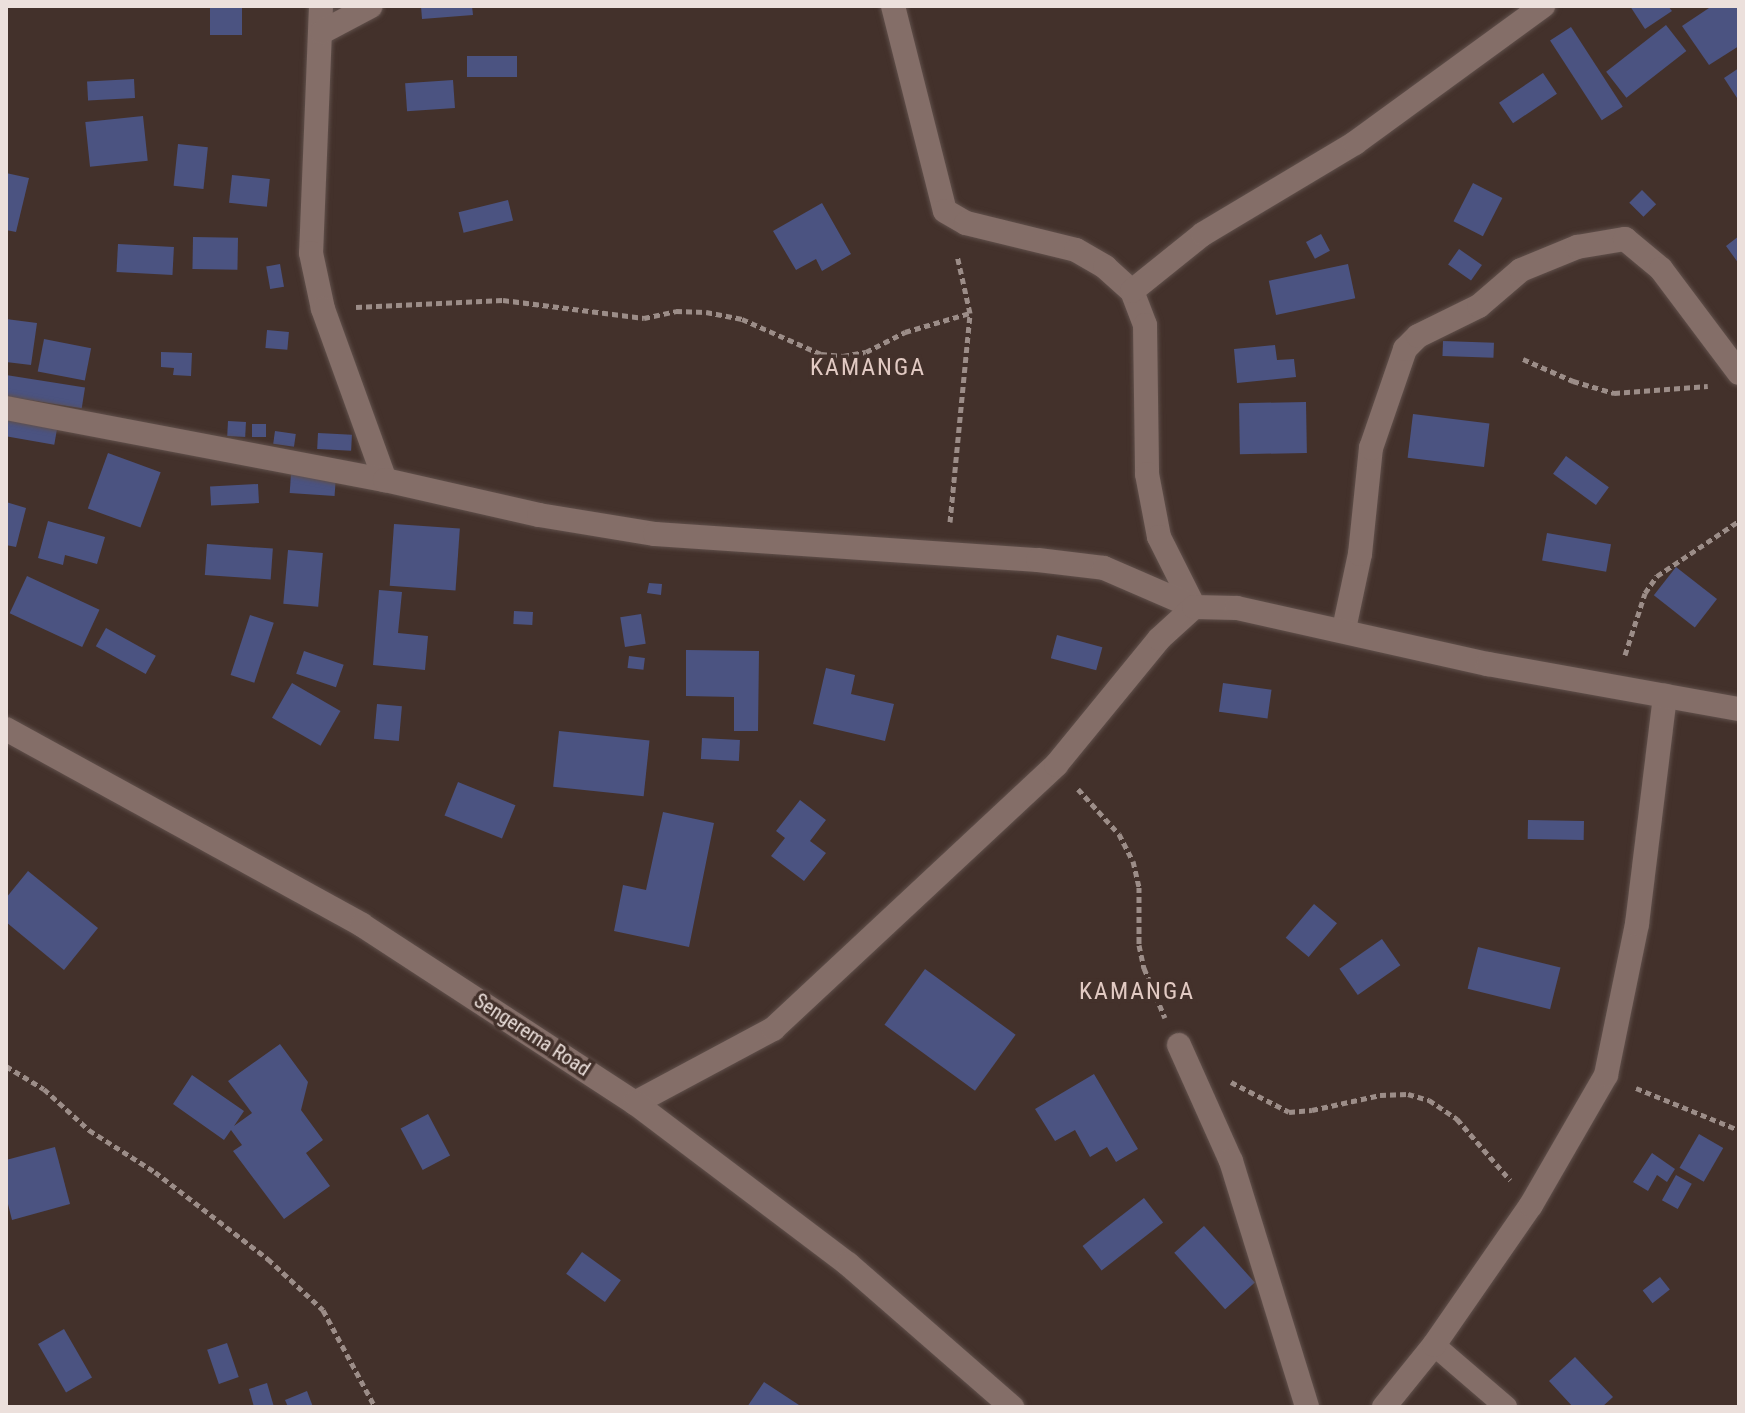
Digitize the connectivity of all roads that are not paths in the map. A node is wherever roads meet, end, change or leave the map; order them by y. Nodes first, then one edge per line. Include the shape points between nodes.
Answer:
1 (321, 6) edge
2 (371, 6) edge
3 (893, 6) edge
4 (1543, 6) edge
5 (322, 32) junction
6 (1132, 291) junction
7 (1739, 373) edge
8 (6, 408) edge
9 (385, 480) junction
10 (1194, 607) junction
11 (1344, 629) junction
12 (1665, 696) junction
13 (1739, 709) edge
14 (6, 729) edge
15 (1179, 1045) road end
16 (635, 1103) junction
17 (1434, 1345) junction
18 (1012, 1407) edge
19 (1307, 1407) edge
20 (1384, 1407) edge
21 (1506, 1407) edge

1 - 5 street
2 - 5 street
3 - 6 street via 945,211 966,223 1076,250
4 - 6 street via 1355,143 1203,234
5 - 9 street via 311,253 323,309
6 - 10 street via 1145,325 1147,474 1159,537
7 - 11 street via 1661,269 1625,239 1577,247 1521,270 1479,306 1418,336 1405,349 1371,448 1360,554
8 - 9 street
9 - 10 street via 539,515 655,534 1104,568
10 - 11 street via 1237,608
10 - 16 street via 1159,639 1056,765 773,1029
11 - 12 street via 1488,664
12 - 13 street
12 - 17 street via 1637,924 1606,1075 1531,1205
14 - 16 street, Sengerema Road via 362,925
15 - 19 street via 1231,1161
16 - 18 street, Sengerema Road via 848,1264
17 - 20 street
17 - 21 lane

